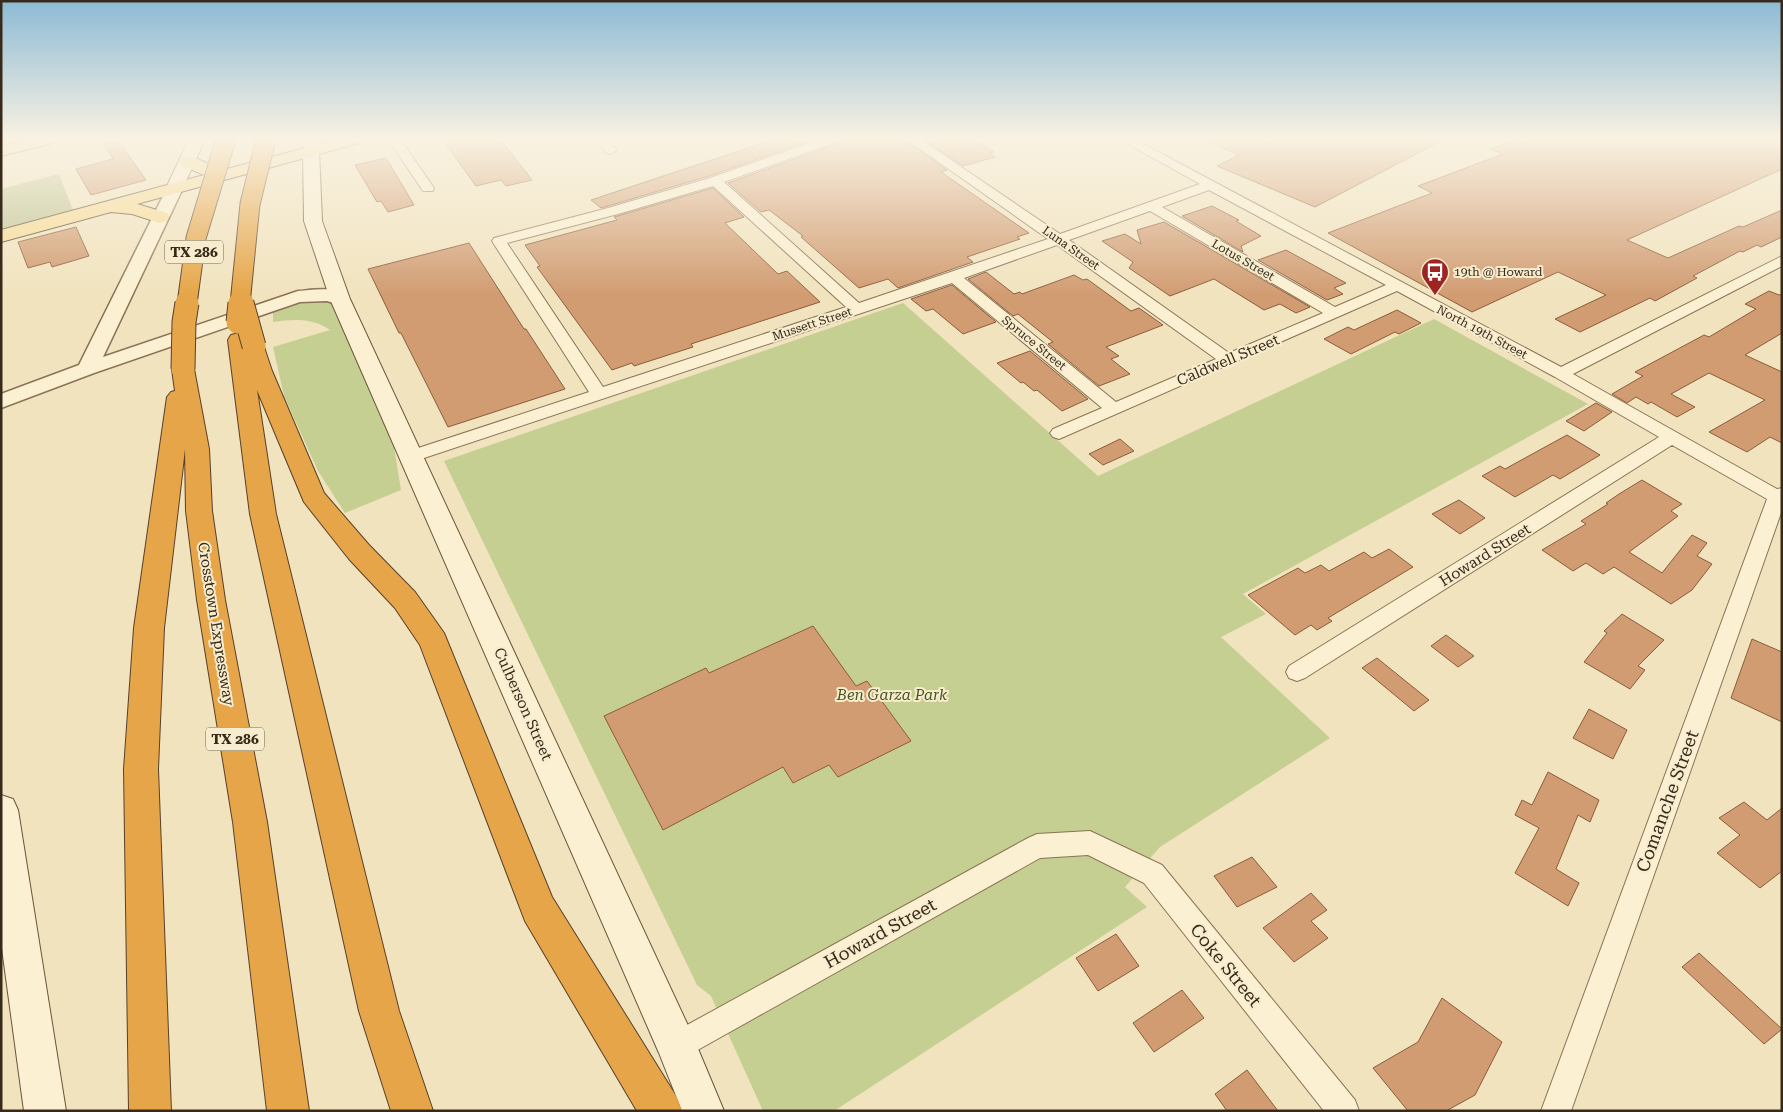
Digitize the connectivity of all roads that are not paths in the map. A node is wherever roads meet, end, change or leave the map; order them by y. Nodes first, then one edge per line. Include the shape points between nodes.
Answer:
1 (165, 191) edge
2 (174, 191) edge
3 (210, 191) edge
4 (253, 191) edge
5 (313, 191) edge
6 (681, 191) edge
7 (725, 191) edge
8 (988, 191) edge
9 (1193, 191) edge
10 (1221, 191) edge
11 (1151, 206) junction
12 (103, 208) junction
13 (160, 217) junction
14 (1, 236) edge
15 (1059, 240) junction
16 (1782, 260) edge
17 (954, 277) junction
18 (1397, 286) junction
19 (340, 299) junction
20 (857, 309) junction
21 (1336, 314) junction
22 (247, 350) junction
23 (1228, 360) junction
24 (183, 368) junction
25 (87, 369) junction
26 (1561, 374) junction
27 (599, 394) junction
28 (1, 402) edge
29 (1114, 409) junction
30 (1059, 433) dead end
31 (1672, 437) junction
32 (412, 456) junction
33 (1780, 498) edge
34 (1297, 672) dead end
35 (1, 810) edge
36 (1090, 843) joint
37 (145, 902) junction
38 (379, 1011) junction
39 (677, 1046) junction
40 (44, 1111) edge
41 (150, 1111) edge
42 (159, 1111) edge
43 (288, 1111) edge
44 (400, 1111) edge
45 (412, 1111) edge
46 (661, 1111) edge
47 (703, 1111) edge
48 (1344, 1111) edge
49 (1556, 1111) edge

1 - 12 main road
2 - 13 street
3 - 24 highway, Crosstown Expressway / TX 286, bridge via 196,238 184,322
4 - 22 highway, TX 286, bridge via 241,299
5 - 19 main road via 313,221
6 - 27 street via 499,241
7 - 20 street
8 - 15 street, Luna Street
9 - 11 street, Mussett Street
10 - 18 street, North 19th Street
11 - 15 street, Mussett Street
11 - 21 street, Lotus Street
12 - 13 main road via 134,209
12 - 14 main road
13 - 25 street
15 - 17 street, Mussett Street
15 - 23 street, Luna Street
16 - 26 street
17 - 20 street, Mussett Street
17 - 29 street, Spruce Street
18 - 21 street, Caldwell Street
18 - 26 street, North 19th Street
19 - 25 street via 328,295 298,297
19 - 32 main road, Culberson Street
20 - 27 street, Mussett Street
21 - 23 street, Caldwell Street
22 - 38 highway via 263,514
22 - 46 highway via 261,371 312,496 358,552 405,600 433,641 538,908
23 - 29 street, Caldwell Street
24 - 37 highway via 149,628 141,769
24 - 43 highway, Crosstown Expressway / TX 286 via 197,450 199,511 211,600 250,822
25 - 28 street
26 - 31 street, North 19th Street
27 - 32 street, Mussett Street
29 - 30 street, Caldwell Street
31 - 33 street, North 19th Street
31 - 34 street, Howard Street
32 - 39 main road, Culberson Street
33 - 49 street, Comanche Street
35 - 40 main road
36 - 39 street, Howard Street via 1037,846
36 - 48 street, Coke Street via 1153,874
37 - 41 highway
37 - 42 highway
38 - 44 highway
38 - 45 highway
39 - 47 main road, Culberson Street

